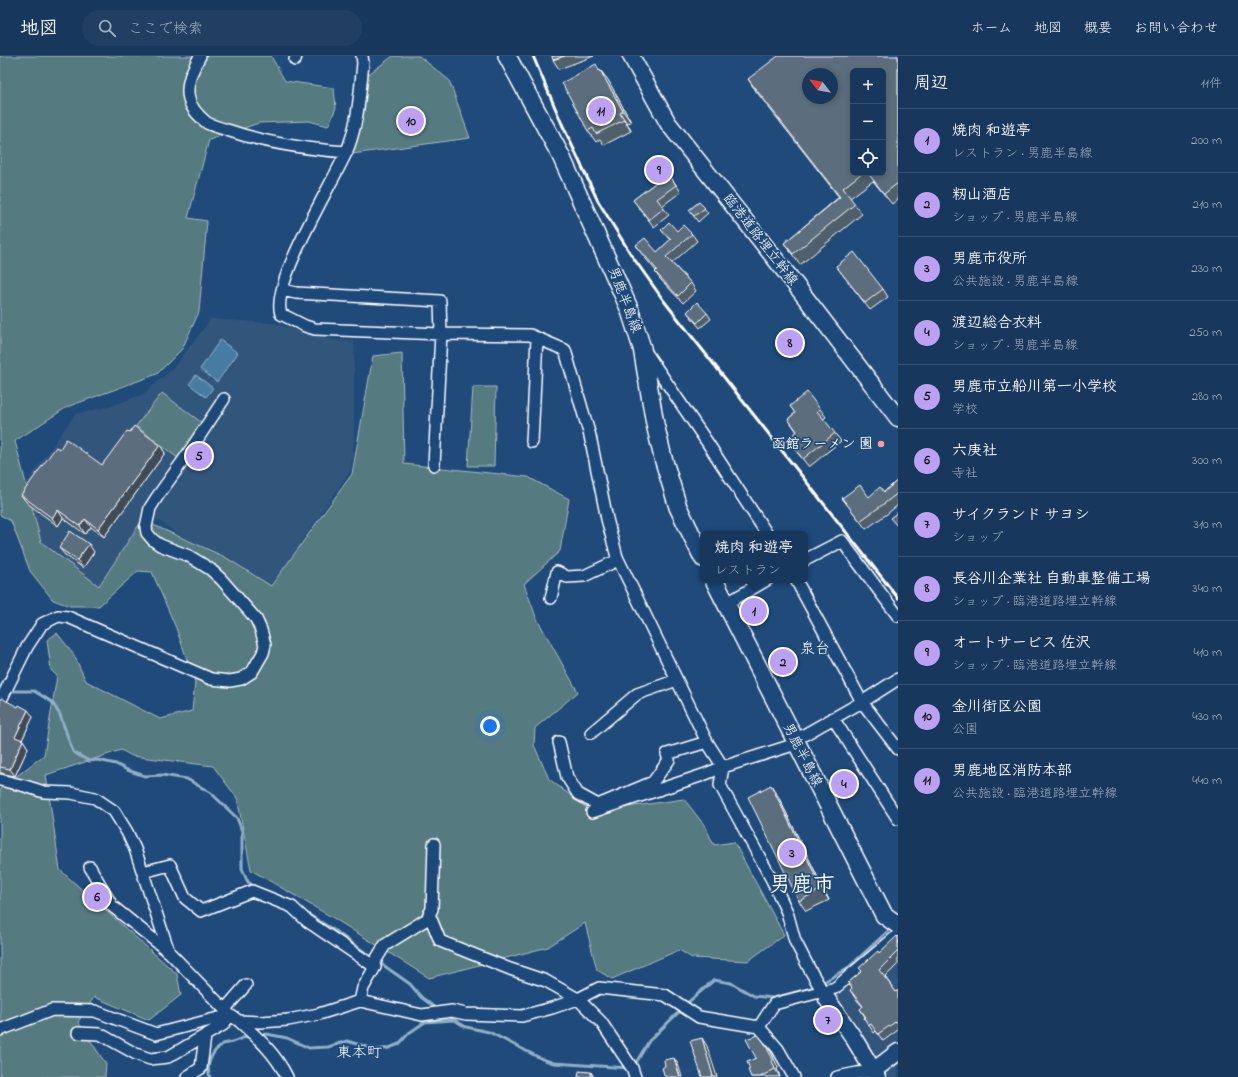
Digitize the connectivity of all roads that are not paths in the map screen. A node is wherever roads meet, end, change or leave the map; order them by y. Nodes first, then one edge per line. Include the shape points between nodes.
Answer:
1 (200, 56) edge
2 (362, 56) edge
3 (507, 56) edge
4 (631, 56) edge
5 (347, 152) junction
6 (282, 290) junction
7 (441, 334) junction
8 (537, 338) junction
9 (642, 348) junction
10 (224, 399) dead end
11 (898, 418) edge
12 (532, 442) dead end
13 (434, 465) dead end
14 (765, 531) edge
15 (700, 552) edge
16 (808, 558) edge
17 (618, 560) junction
18 (715, 583) edge
19 (763, 583) edge
20 (798, 583) edge
21 (551, 598) dead end
22 (725, 604) junction
23 (898, 616) edge
24 (898, 678) edge
25 (677, 680) junction
26 (0, 702) edge
27 (862, 702) junction
28 (833, 718) junction
29 (591, 733) dead end
30 (559, 742) dead end
31 (707, 742) junction
32 (796, 742) junction
33 (898, 749) edge
34 (723, 767) junction
35 (0, 780) edge
36 (592, 812) dead end
37 (898, 819) edge
38 (434, 844) dead end
39 (90, 867) dead end
40 (143, 872) junction
41 (430, 914) junction
42 (898, 925) edge
43 (898, 935) edge
44 (169, 952) junction
45 (375, 961) junction
46 (246, 985) dead end
47 (825, 995) junction
48 (578, 999) junction
49 (360, 1001) junction
50 (231, 1015) junction
51 (759, 1027) junction
52 (0, 1030) edge
53 (78, 1032) dead end
54 (205, 1036) junction
55 (898, 1052) edge
56 (875, 1074) edge
57 (187, 1077) edge
58 (287, 1077) edge
59 (635, 1077) edge
60 (794, 1077) edge
61 (837, 1077) edge

1 - 5 street via 191,72 189,99 194,110 208,123 250,138
2 - 5 street via 357,114
3 - 9 main road, 男鹿半島線 via 561,156 629,308
4 - 11 street, 臨港道路埋立幹線 via 668,124
5 - 6 street via 296,250
6 - 7 street via 278,308 281,314 305,326 316,329
6 - 7 street via 296,293 440,301
7 - 8 street via 530,335
7 - 13 street
8 - 12 street
8 - 17 street via 565,350 590,436
9 - 14 street
9 - 15 main road, 男鹿半島線 via 663,458 678,507
10 - 26 street via 150,508 146,527 147,534 153,540 189,556 210,569 256,619 265,645 252,672 241,679 230,681 211,679 68,617 58,616 42,624 27,647
16 - 23 street via 842,541
17 - 21 street via 584,576 567,577 557,572
17 - 25 street
18 - 22 main road, 男鹿半島線
19 - 22 street
20 - 27 street
22 - 32 main road, 男鹿半島線
24 - 27 street
25 - 29 street via 637,694
25 - 31 street
27 - 28 street
27 - 33 street
28 - 32 street
28 - 37 street
30 - 31 street via 567,777 578,794 598,805 653,782 669,760 667,754
31 - 34 street
32 - 34 street
32 - 42 main road, 男鹿半島線 via 884,915
34 - 36 street
34 - 47 street via 720,784 772,880 787,912 795,941
35 - 40 street via 44,792 71,793 95,798 114,811 136,849
38 - 41 street
39 - 44 street via 112,906
40 - 44 street
40 - 45 street via 170,865 185,898 201,911 252,891 292,908 307,921
41 - 45 street via 427,919 385,945
41 - 48 street via 440,941 546,981
43 - 47 street
44 - 50 street
45 - 49 street
46 - 50 street
47 - 51 street via 774,1004
47 - 56 street
48 - 49 street via 522,1016 452,1011 422,1016
48 - 51 street via 599,988 665,995 699,1017
48 - 59 street via 601,1022 632,1068
49 - 50 street via 319,1014 288,1020 261,1022
50 - 52 street via 156,1034 95,1011 52,1010
50 - 54 street via 223,1025
50 - 58 street via 260,1039 280,1063
51 - 60 street via 778,1049
53 - 54 street via 100,1034 150,1059 168,1057
54 - 57 street via 201,1068
55 - 56 street
56 - 61 street via 857,1073

